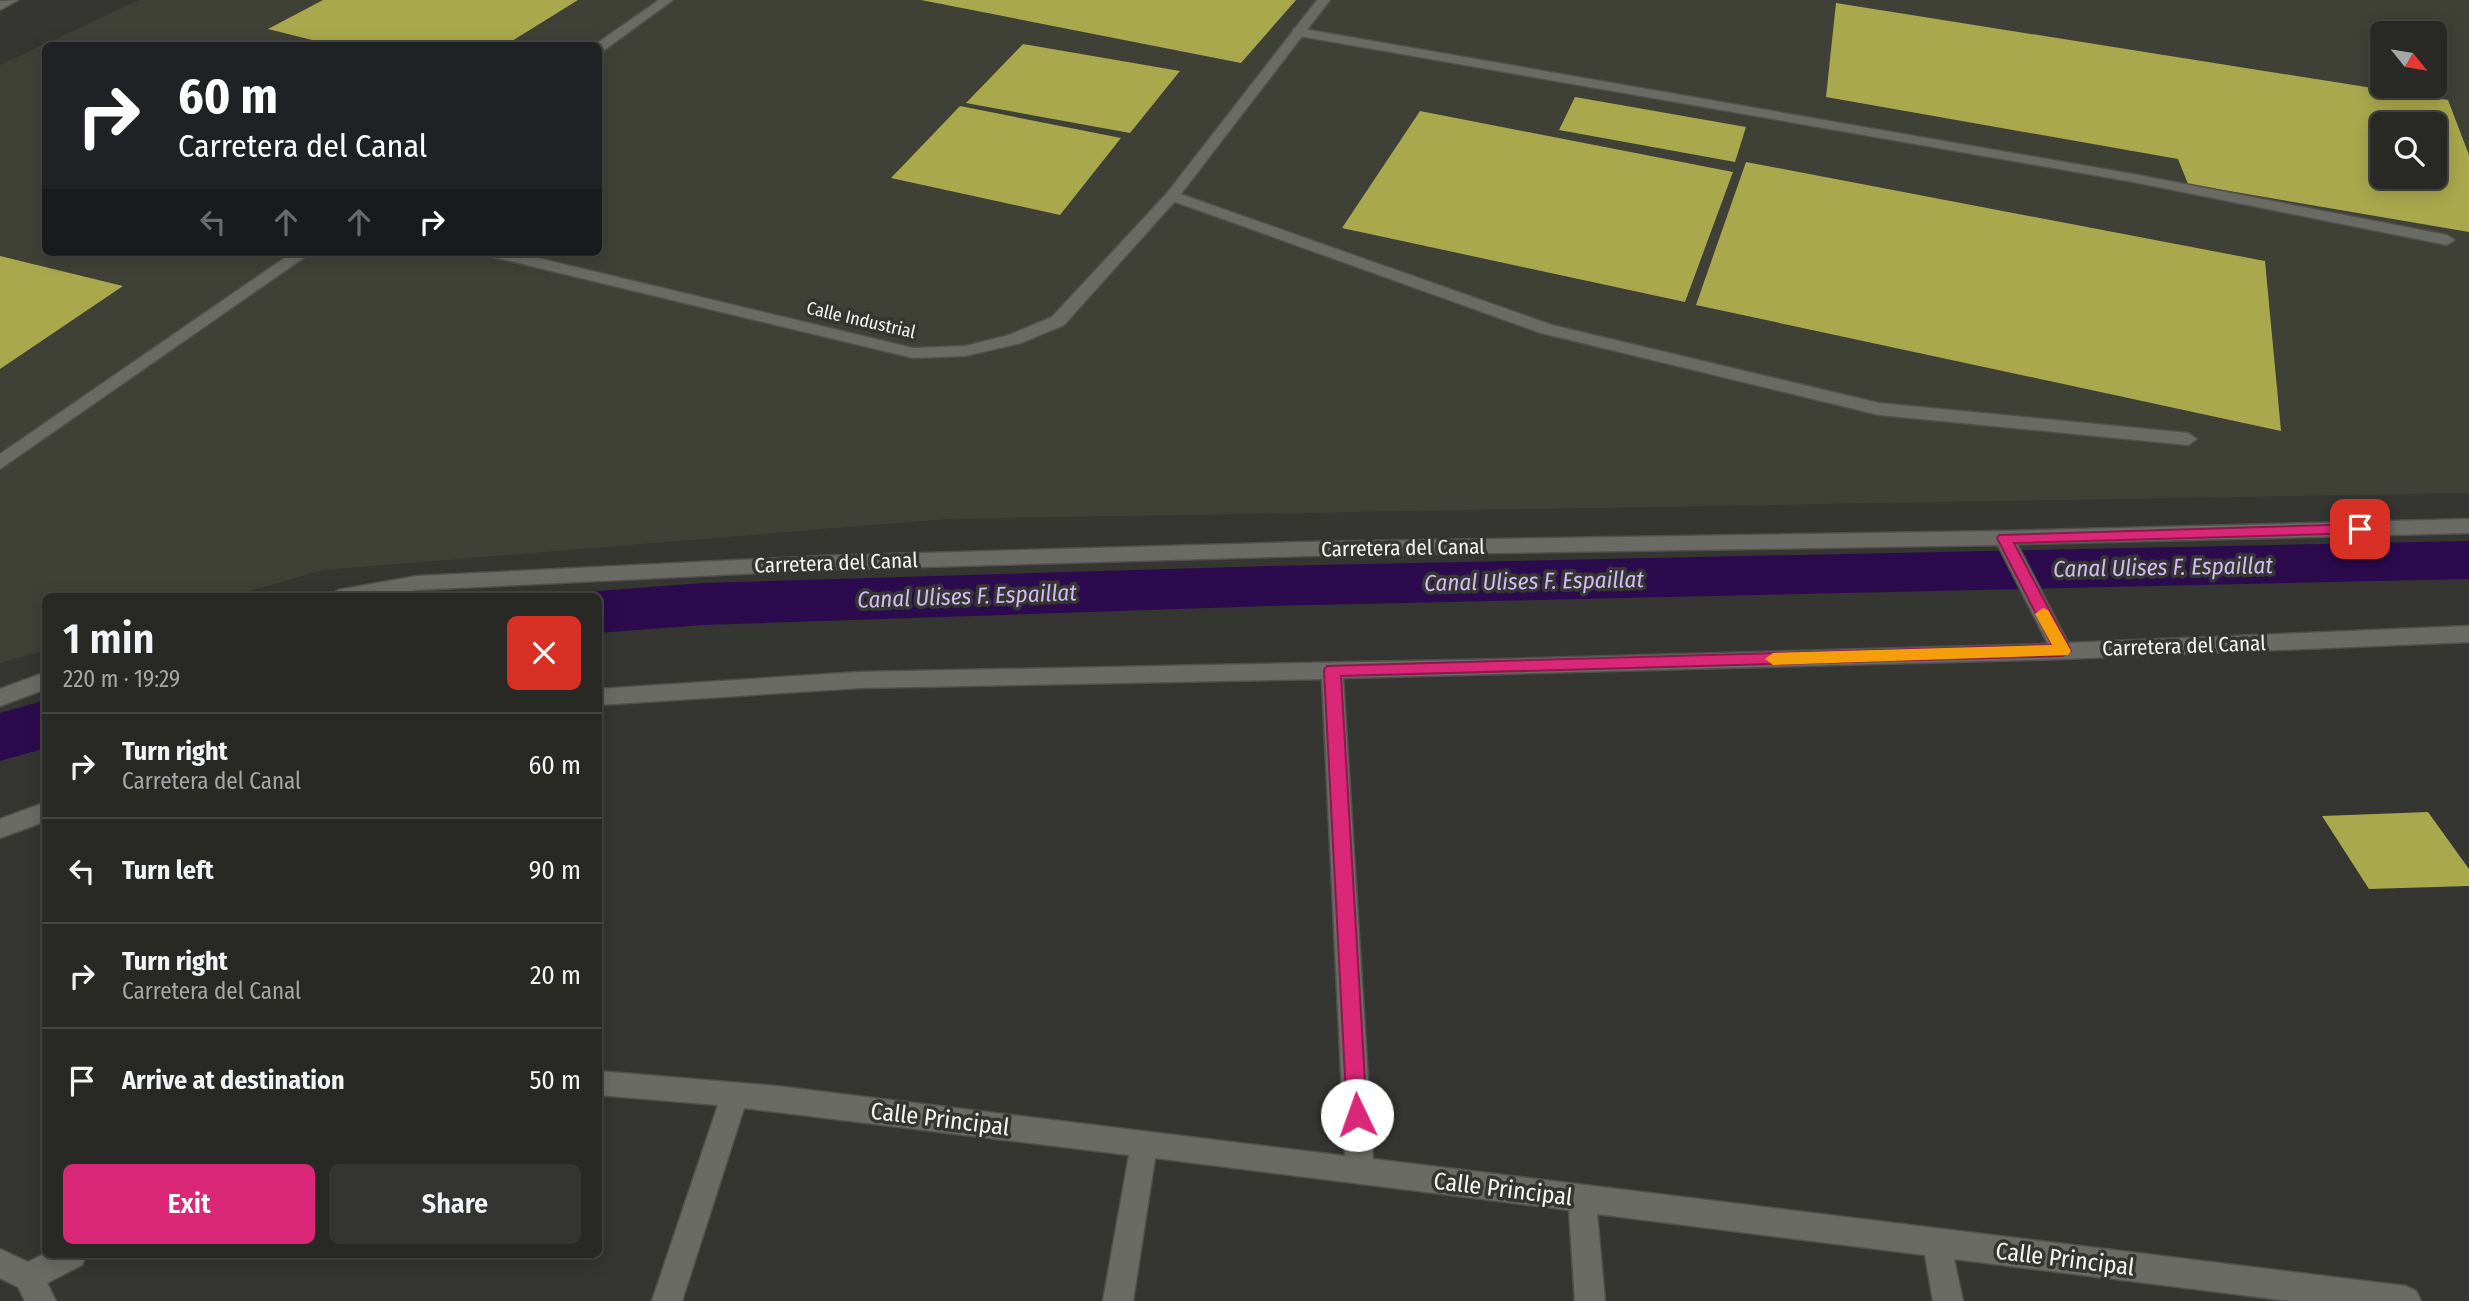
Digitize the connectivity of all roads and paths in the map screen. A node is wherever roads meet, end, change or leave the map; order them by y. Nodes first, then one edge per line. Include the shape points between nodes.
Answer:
1 (12, 0) edge
2 (667, 0) edge
3 (1324, 0) edge
4 (0, 6) edge
5 (1298, 32) junction
6 (602, 45) edge
7 (1172, 196) junction
8 (2447, 240) dead end
9 (298, 256) edge
10 (509, 256) edge
11 (2188, 439) dead end
12 (0, 463) edge
13 (2469, 526) edge
14 (2004, 538) junction
15 (361, 593) edge
16 (2469, 634) edge
17 (2063, 651) junction
18 (1332, 670) junction
19 (42, 682) edge
20 (602, 697) edge
21 (0, 698) edge
22 (42, 813) edge
23 (0, 829) edge
24 (602, 1083) edge
25 (735, 1095) junction
26 (1144, 1144) junction
27 (1360, 1171) junction
28 (1582, 1199) junction
29 (1937, 1244) junction
30 (69, 1258) edge
31 (0, 1263) edge
32 (35, 1289) edge
33 (2314, 1295) edge
34 (667, 1301) edge
35 (1118, 1301) edge
36 (1590, 1301) edge
37 (1948, 1301) edge
38 (2406, 1301) edge

1 - 4 street
2 - 6 street
3 - 5 street, Calle Industrial
5 - 7 street, Calle Industrial
5 - 8 street via 2133,178
7 - 10 street, Calle Industrial via 1058,321 1015,340 965,351 913,354
7 - 11 street via 1547,329 1853,403
9 - 12 street
13 - 14 street, Carretera del Canal
14 - 15 street, Carretera del Canal via 821,563 417,583
14 - 17 street
16 - 17 street, Carretera del Canal
17 - 18 street, Carretera del Canal
18 - 20 street, Carretera del Canal via 860,680
18 - 27 street
19 - 21 street
22 - 23 street
24 - 25 street, Calle Principal
25 - 26 street, Calle Principal
25 - 34 street
26 - 27 street, Calle Principal
26 - 35 street
27 - 28 street, Calle Principal
28 - 29 street, Calle Principal
28 - 36 street
29 - 33 street, Calle Principal
29 - 37 street
30 - 32 street
31 - 32 street
33 - 38 street, Calle Principal

